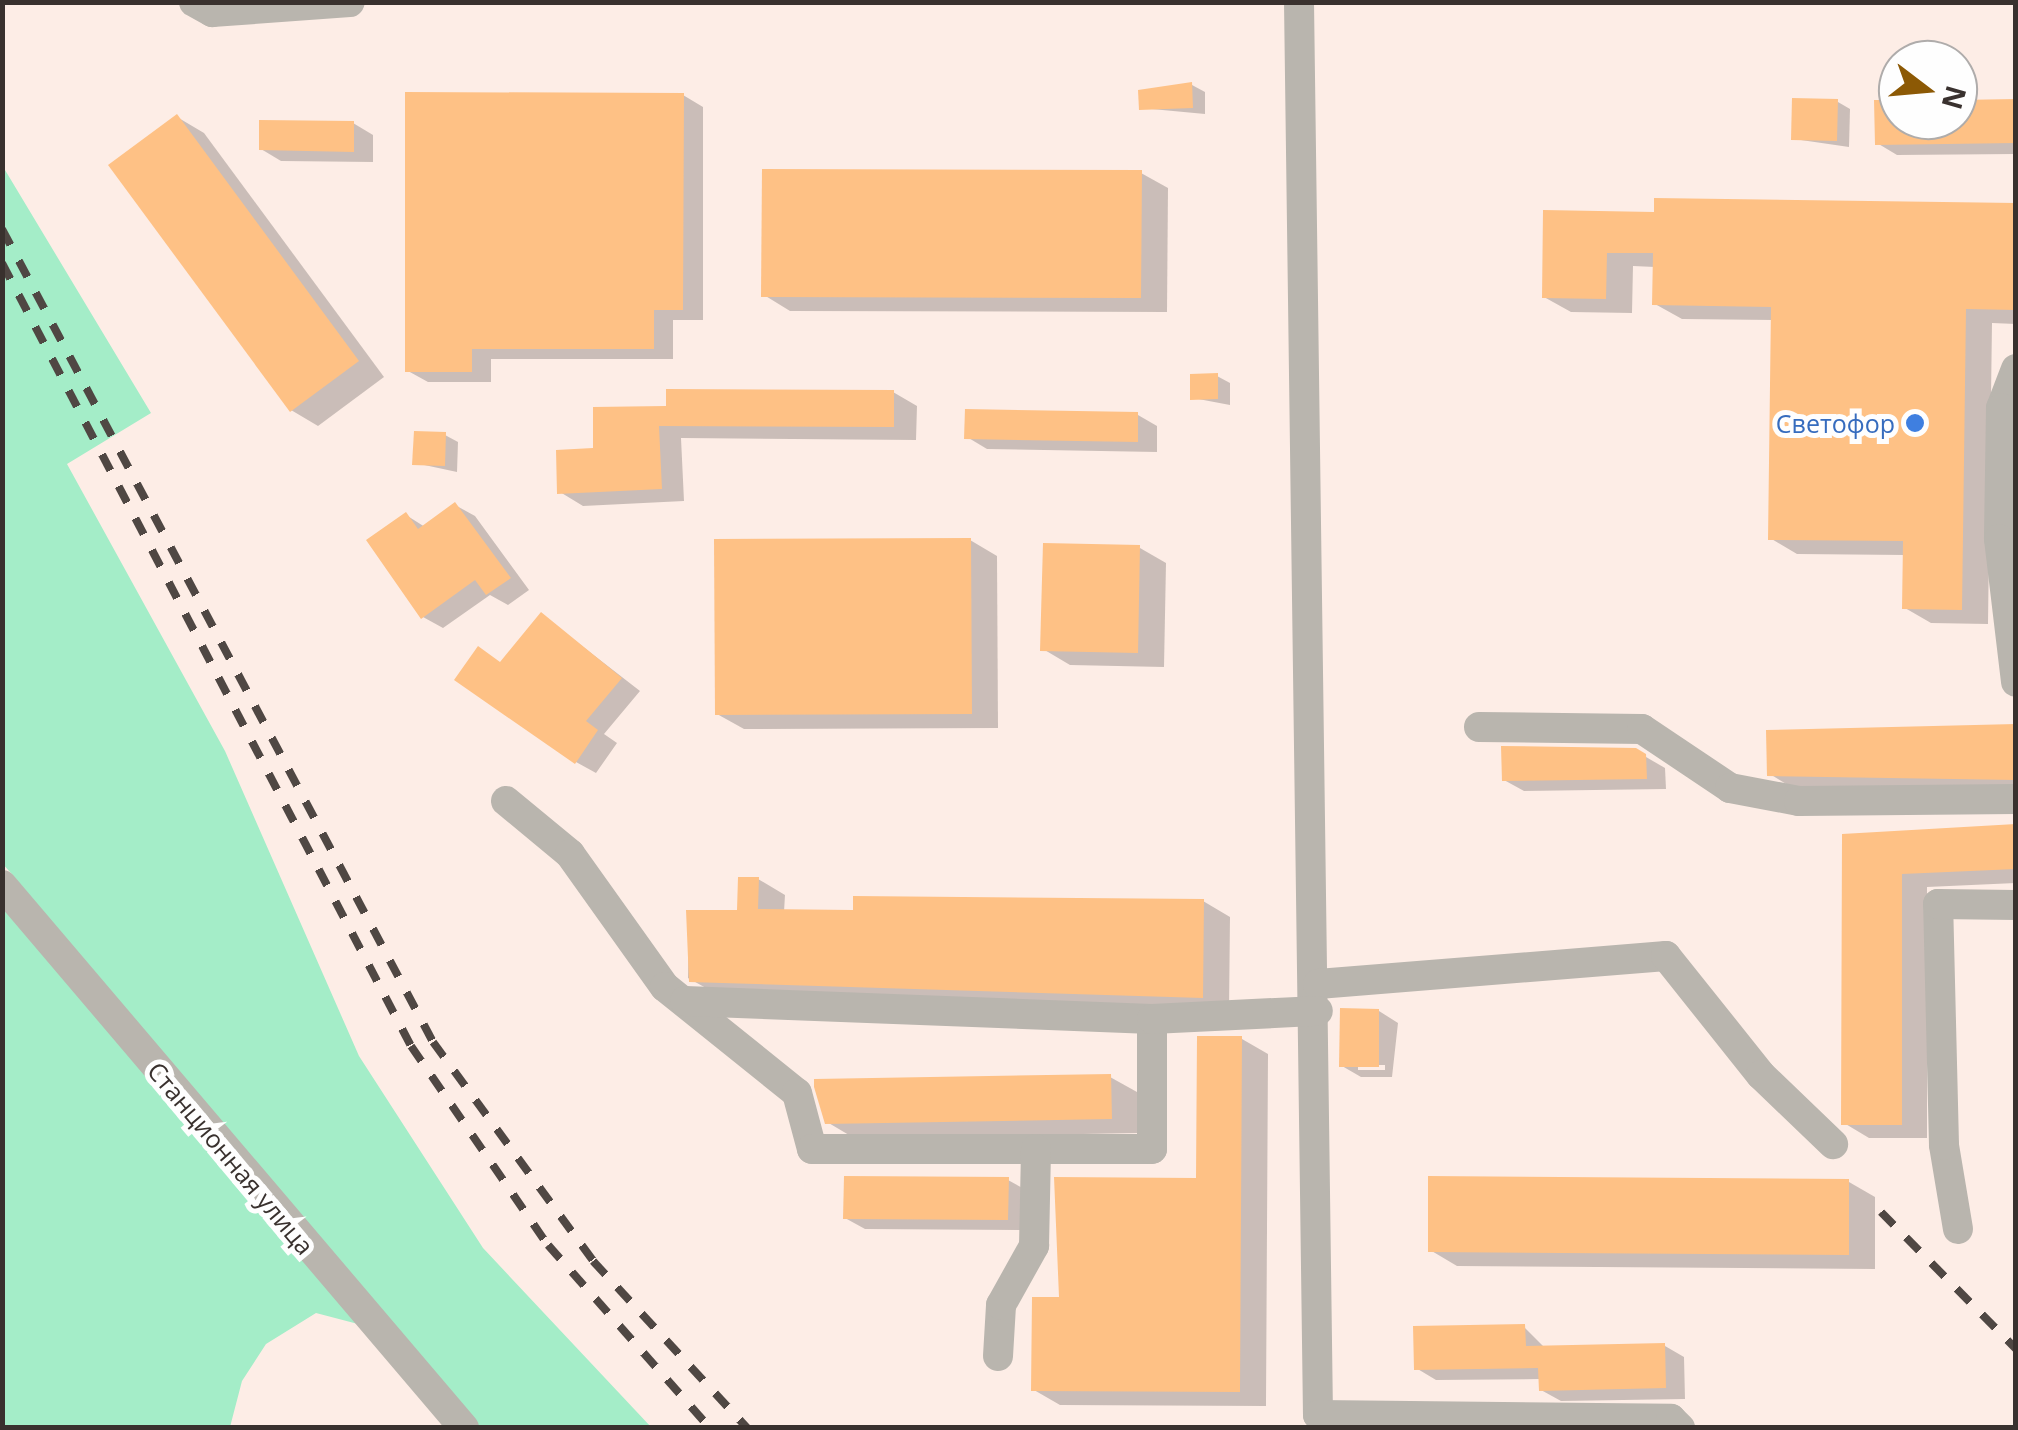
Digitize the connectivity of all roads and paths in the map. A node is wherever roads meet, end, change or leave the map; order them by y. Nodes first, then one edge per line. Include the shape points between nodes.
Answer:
1 (194, 2) edge
2 (350, 2) edge
3 (1298, 2) edge
4 (2016, 368) edge
5 (2016, 682) edge
6 (1479, 726) dead end
7 (2016, 798) edge
8 (506, 801) dead end
9 (2, 885) edge
10 (2016, 905) edge
11 (1318, 998) junction
12 (685, 1000) junction
13 (1152, 1019) junction
14 (1833, 1144) dead end
15 (1036, 1149) junction
16 (1958, 1229) dead end
17 (998, 1356) dead end
18 (464, 1428) edge
19 (1680, 1428) edge

1 - 2 street via 212,12
3 - 11 street
4 - 5 street via 2000,408 1999,539
6 - 7 street via 1642,728 1730,788 1799,801
8 - 12 street via 570,854 642,964
9 - 18 street, Станционная улица
10 - 16 street via 1938,904 1944,1145
11 - 13 street
11 - 14 street via 1666,956 1761,1075
11 - 19 street via 1318,1415 1671,1419
12 - 13 street
12 - 15 street via 797,1093 812,1149
13 - 15 street via 1152,1149
15 - 17 street via 1034,1246 1001,1305

